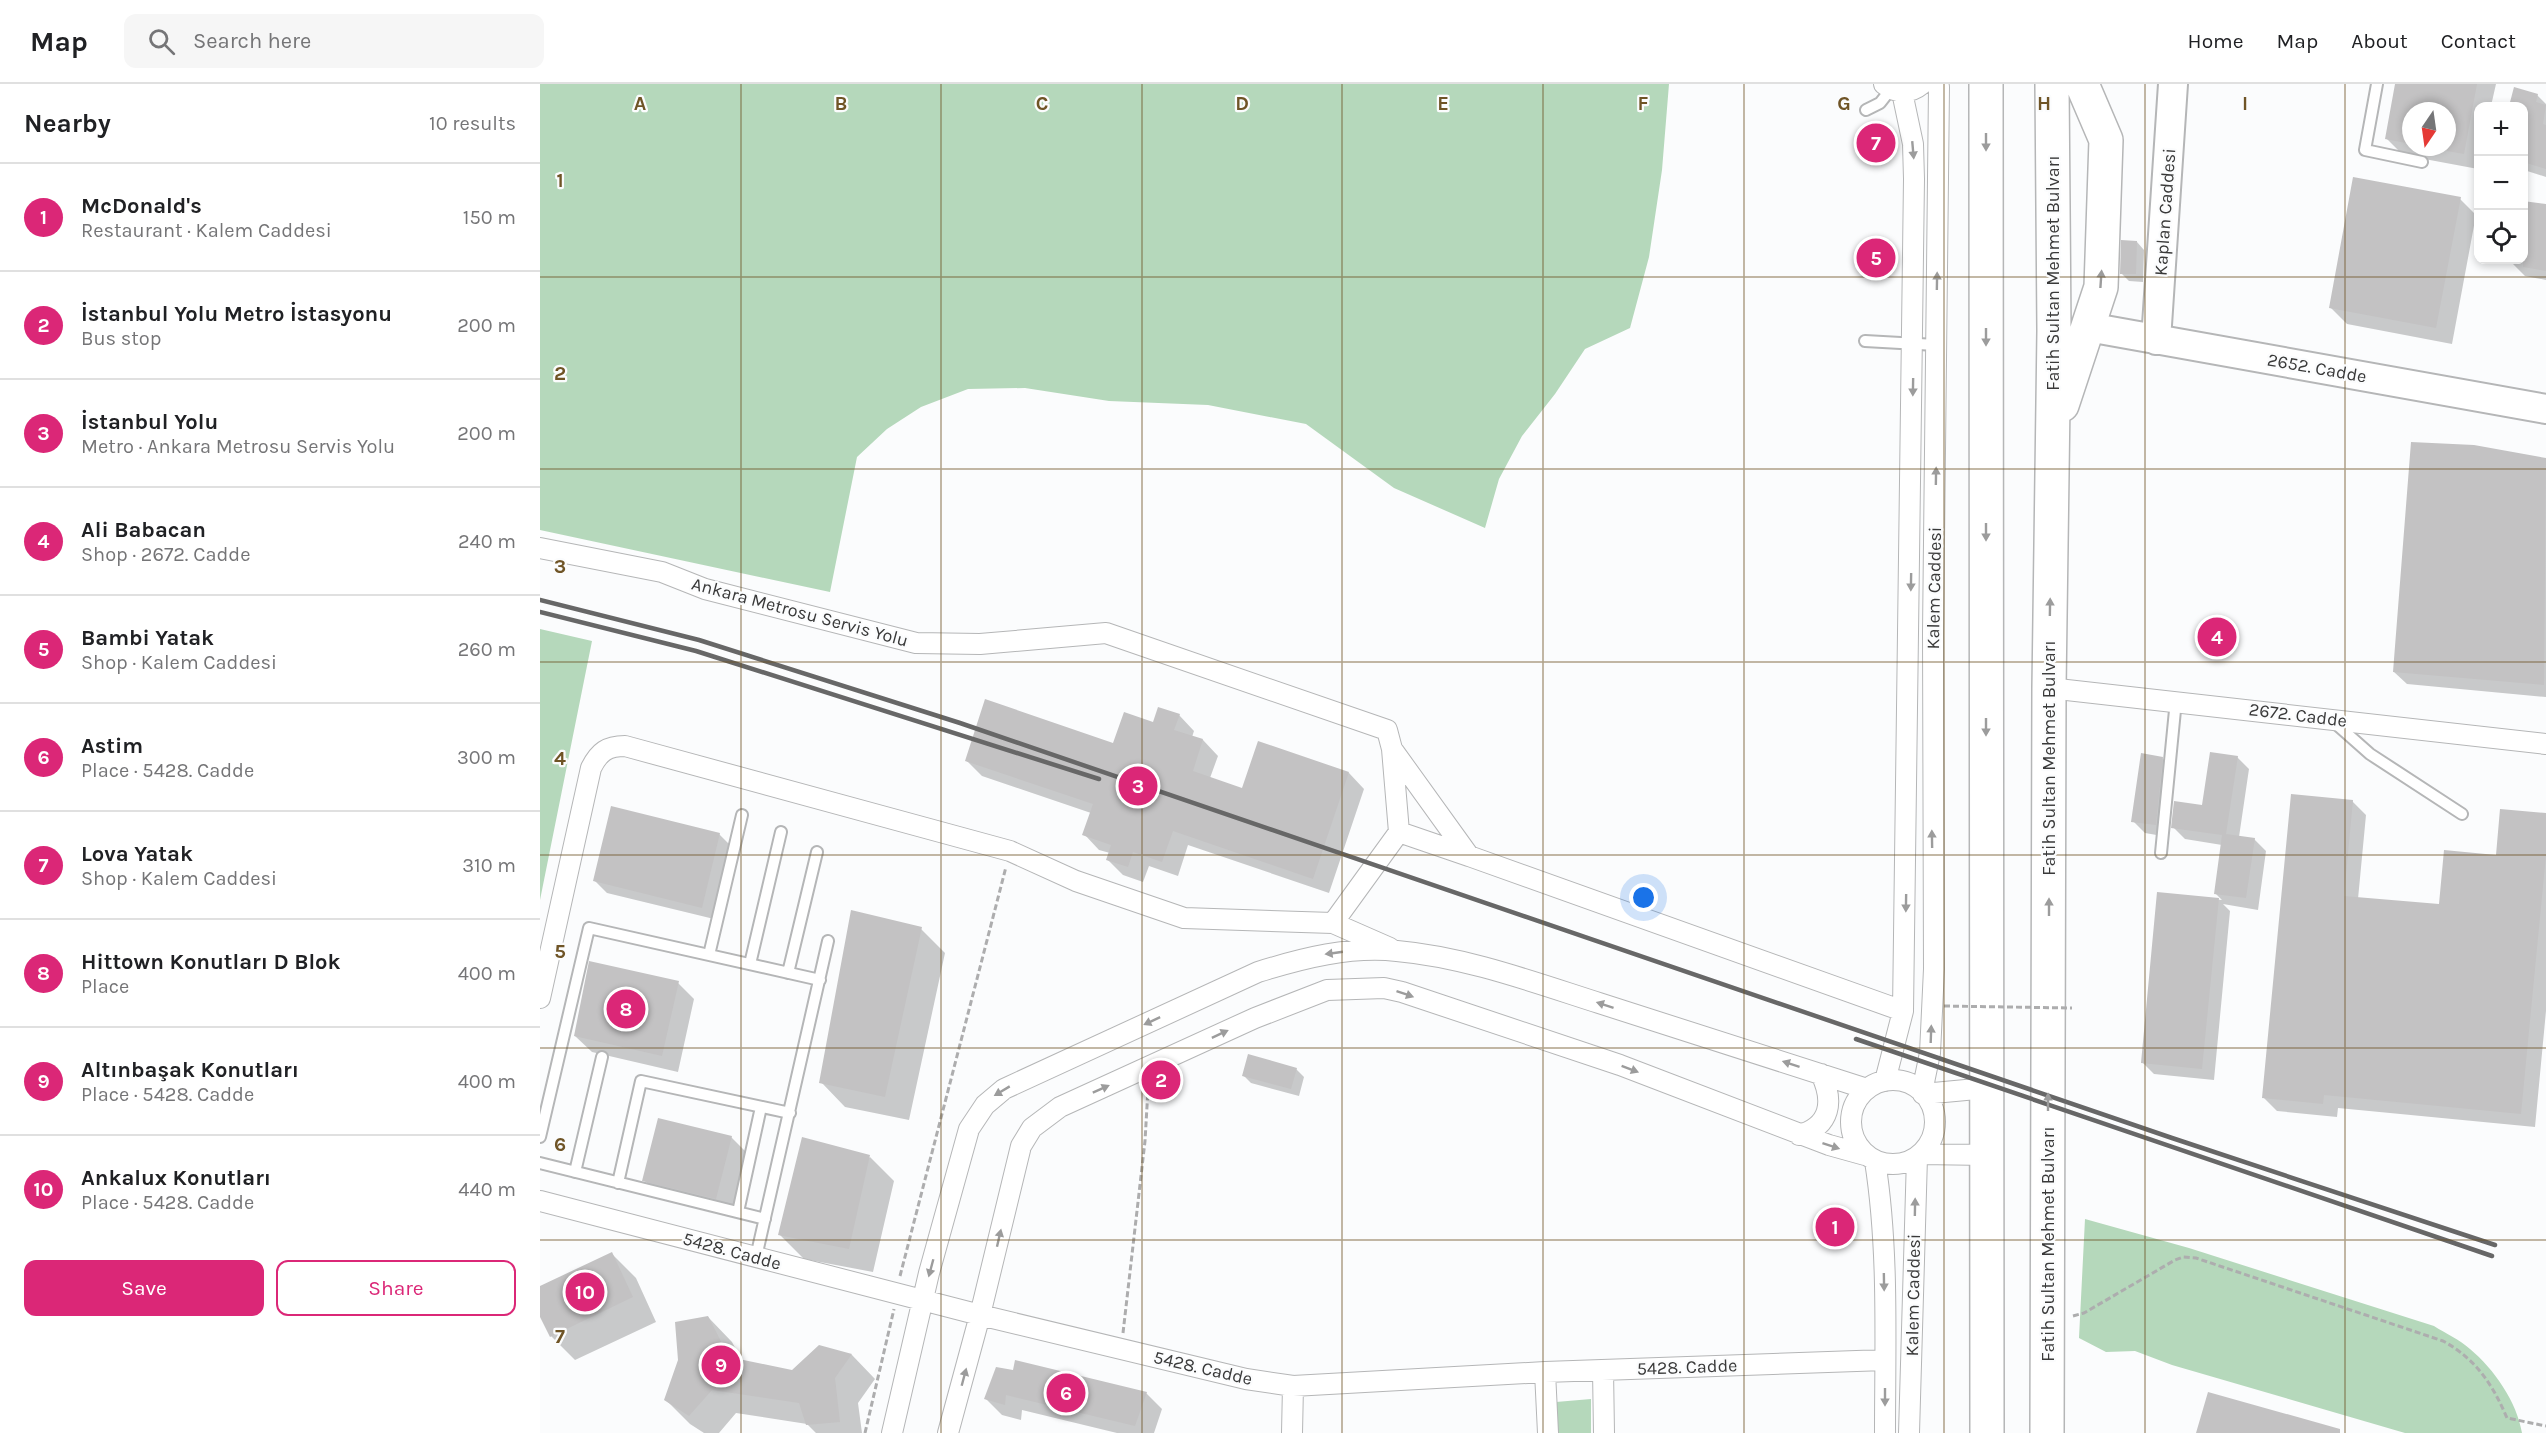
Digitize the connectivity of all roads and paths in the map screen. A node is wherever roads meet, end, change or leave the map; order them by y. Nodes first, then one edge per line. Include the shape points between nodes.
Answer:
1 (1922, 84) edge
2 (1936, 84) edge
3 (1986, 84) edge
4 (2052, 84) edge
5 (2082, 84) edge
6 (2173, 84) edge
7 (2377, 84) edge
8 (1892, 88) edge
9 (1866, 110) dead end
10 (2422, 162) dead end
11 (2088, 327) junction
12 (2156, 339) junction
13 (1865, 341) dead end
14 (1914, 343) junction
15 (1936, 345) junction
16 (2546, 409) edge
17 (2052, 435) junction
18 (540, 548) edge
19 (2049, 688) junction
20 (2176, 700) junction
21 (2330, 719) junction
22 (2546, 744) edge
23 (1392, 749) junction
24 (2462, 814) dead end
25 (742, 815) dead end
26 (781, 832) dead end
27 (1400, 832) junction
28 (1010, 851) junction
29 (817, 852) dead end
30 (2161, 854) dead end
31 (1469, 856) junction
32 (1333, 922) junction
33 (828, 941) dead end
34 (1395, 950) junction
35 (709, 955) junction
36 (750, 964) junction
37 (788, 973) junction
38 (820, 980) junction
39 (540, 998) edge
40 (1944, 1006) dead end
41 (2072, 1008) dead end
42 (1903, 1011) junction
43 (602, 1057) dead end
44 (1821, 1074) junction
45 (1876, 1085) junction
46 (1156, 1086) dead end
47 (1987, 1089) junction
48 (1922, 1093) junction
49 (761, 1107) junction
50 (790, 1113) junction
51 (1799, 1134) junction
52 (540, 1137) edge
53 (1987, 1155) junction
54 (1919, 1156) junction
55 (1870, 1158) junction
56 (540, 1163) edge
57 (575, 1172) junction
58 (618, 1183) junction
59 (540, 1201) edge
60 (738, 1212) junction
61 (765, 1219) junction
62 (756, 1257) junction
63 (902, 1267) dead end
64 (923, 1300) junction
65 (980, 1315) junction
66 (2048, 1321) junction
67 (886, 1346) dead end
68 (1121, 1349) junction
69 (1885, 1360) junction
70 (1603, 1370) junction
71 (1545, 1372) junction
72 (1293, 1386) junction
73 (2546, 1426) edge
74 (865, 1433) edge
75 (891, 1433) edge
76 (948, 1433) edge
77 (1292, 1433) edge
78 (1548, 1433) edge
79 (1604, 1433) edge
80 (1885, 1433) edge
81 (1909, 1433) edge
82 (1987, 1433) edge
83 (2047, 1433) edge

1 - 8 street via 1910,92
15 -> 2 street, Kalem Caddesi
3 -> 47 highway
4 - 17 highway, Fatih Sultan Mehmet Bulvarı
11 -> 5 highway via 2101,287 2106,140
6 - 12 street, Kaplan Caddesi
7 - 10 lane via 2365,150
8 - 9 lane via 1880,103
8 -> 14 street, Kalem Caddesi via 1913,144
11 - 12 street, 2652. Cadde
11 - 17 highway
12 - 16 street, 2652. Cadde
13 - 14 lane
14 - 15 lane
14 -> 42 street, Kalem Caddesi
48 -> 15 street, Kalem Caddesi via 1930,1053 1934,969
19 -> 17 highway, Fatih Sultan Mehmet Bulvarı
18 - 23 street, Ankara Metrosu Servis Yolu via 662,572 705,589 916,643 980,644 1106,633 1387,730
19 - 20 street, 2672. Cadde
66 -> 19 highway, Fatih Sultan Mehmet Bulvarı
20 - 21 street, 2672. Cadde
20 - 30 lane
21 - 22 street, 2672. Cadde
21 - 24 lane via 2370,754
23 - 27 street
23 - 31 street
25 - 35 lane
26 - 36 lane
27 - 31 street
27 - 32 street
28 - 32 street via 1076,881 1184,918
28 - 39 street via 614,746 599,754 591,768
28 - 63 path
29 - 37 lane
31 - 42 street
32 - 34 street
33 - 38 lane
44 -> 34 street via 1455,960
34 -> 64 street via 1324,955 1258,972 993,1097 969,1129
35 - 36 lane
35 - 52 lane via 589,928
36 - 37 lane
37 - 38 lane
38 - 50 lane
40 - 41 path, bridge
42 - 45 street, Kalem Caddesi
43 - 57 lane
44 - 45 street
44 - 51 street via 1829,1090 1830,1104 1823,1120 1812,1131
45 - 48 street via 1909,1083
45 - 55 street via 1852,1109 1850,1121 1854,1140
46 - 68 path via 1148,1089
47 - 48 street
47 - 53 highway
48 - 54 street via 1933,1109 1935,1121 1934,1133
49 - 50 lane
49 - 58 lane via 641,1081
49 - 60 lane
50 - 61 lane
51 -> 55 street
65 -> 51 street via 1019,1155 1032,1128 1060,1107 1255,1018 1327,990 1384,988 1402,992 1620,1065
53 - 54 street
53 - 82 highway
54 - 55 street via 1901,1164
81 -> 54 street, Kalem Caddesi
55 -> 69 street, Kalem Caddesi via 1881,1211
56 - 57 lane
57 - 58 lane
58 - 60 lane
59 - 62 street, 5428. Cadde
60 - 61 lane
61 - 62 lane
62 - 64 street, 5428. Cadde
64 - 65 street, 5428. Cadde
64 - 75 street
65 - 68 street, 5428. Cadde
76 -> 65 street
66 - 73 path via 2084,1313 2175,1260 2196,1258 2443,1341 2477,1366 2507,1418
66 - 83 highway, Fatih Sultan Mehmet Bulvarı
67 - 74 path
68 - 72 street, 5428. Cadde via 1246,1379
69 - 70 street, 5428. Cadde
69 -> 80 street, Kalem Caddesi
70 - 71 street, 5428. Cadde
70 - 79 street
71 - 72 street, 5428. Cadde
71 - 78 street
72 - 77 street

